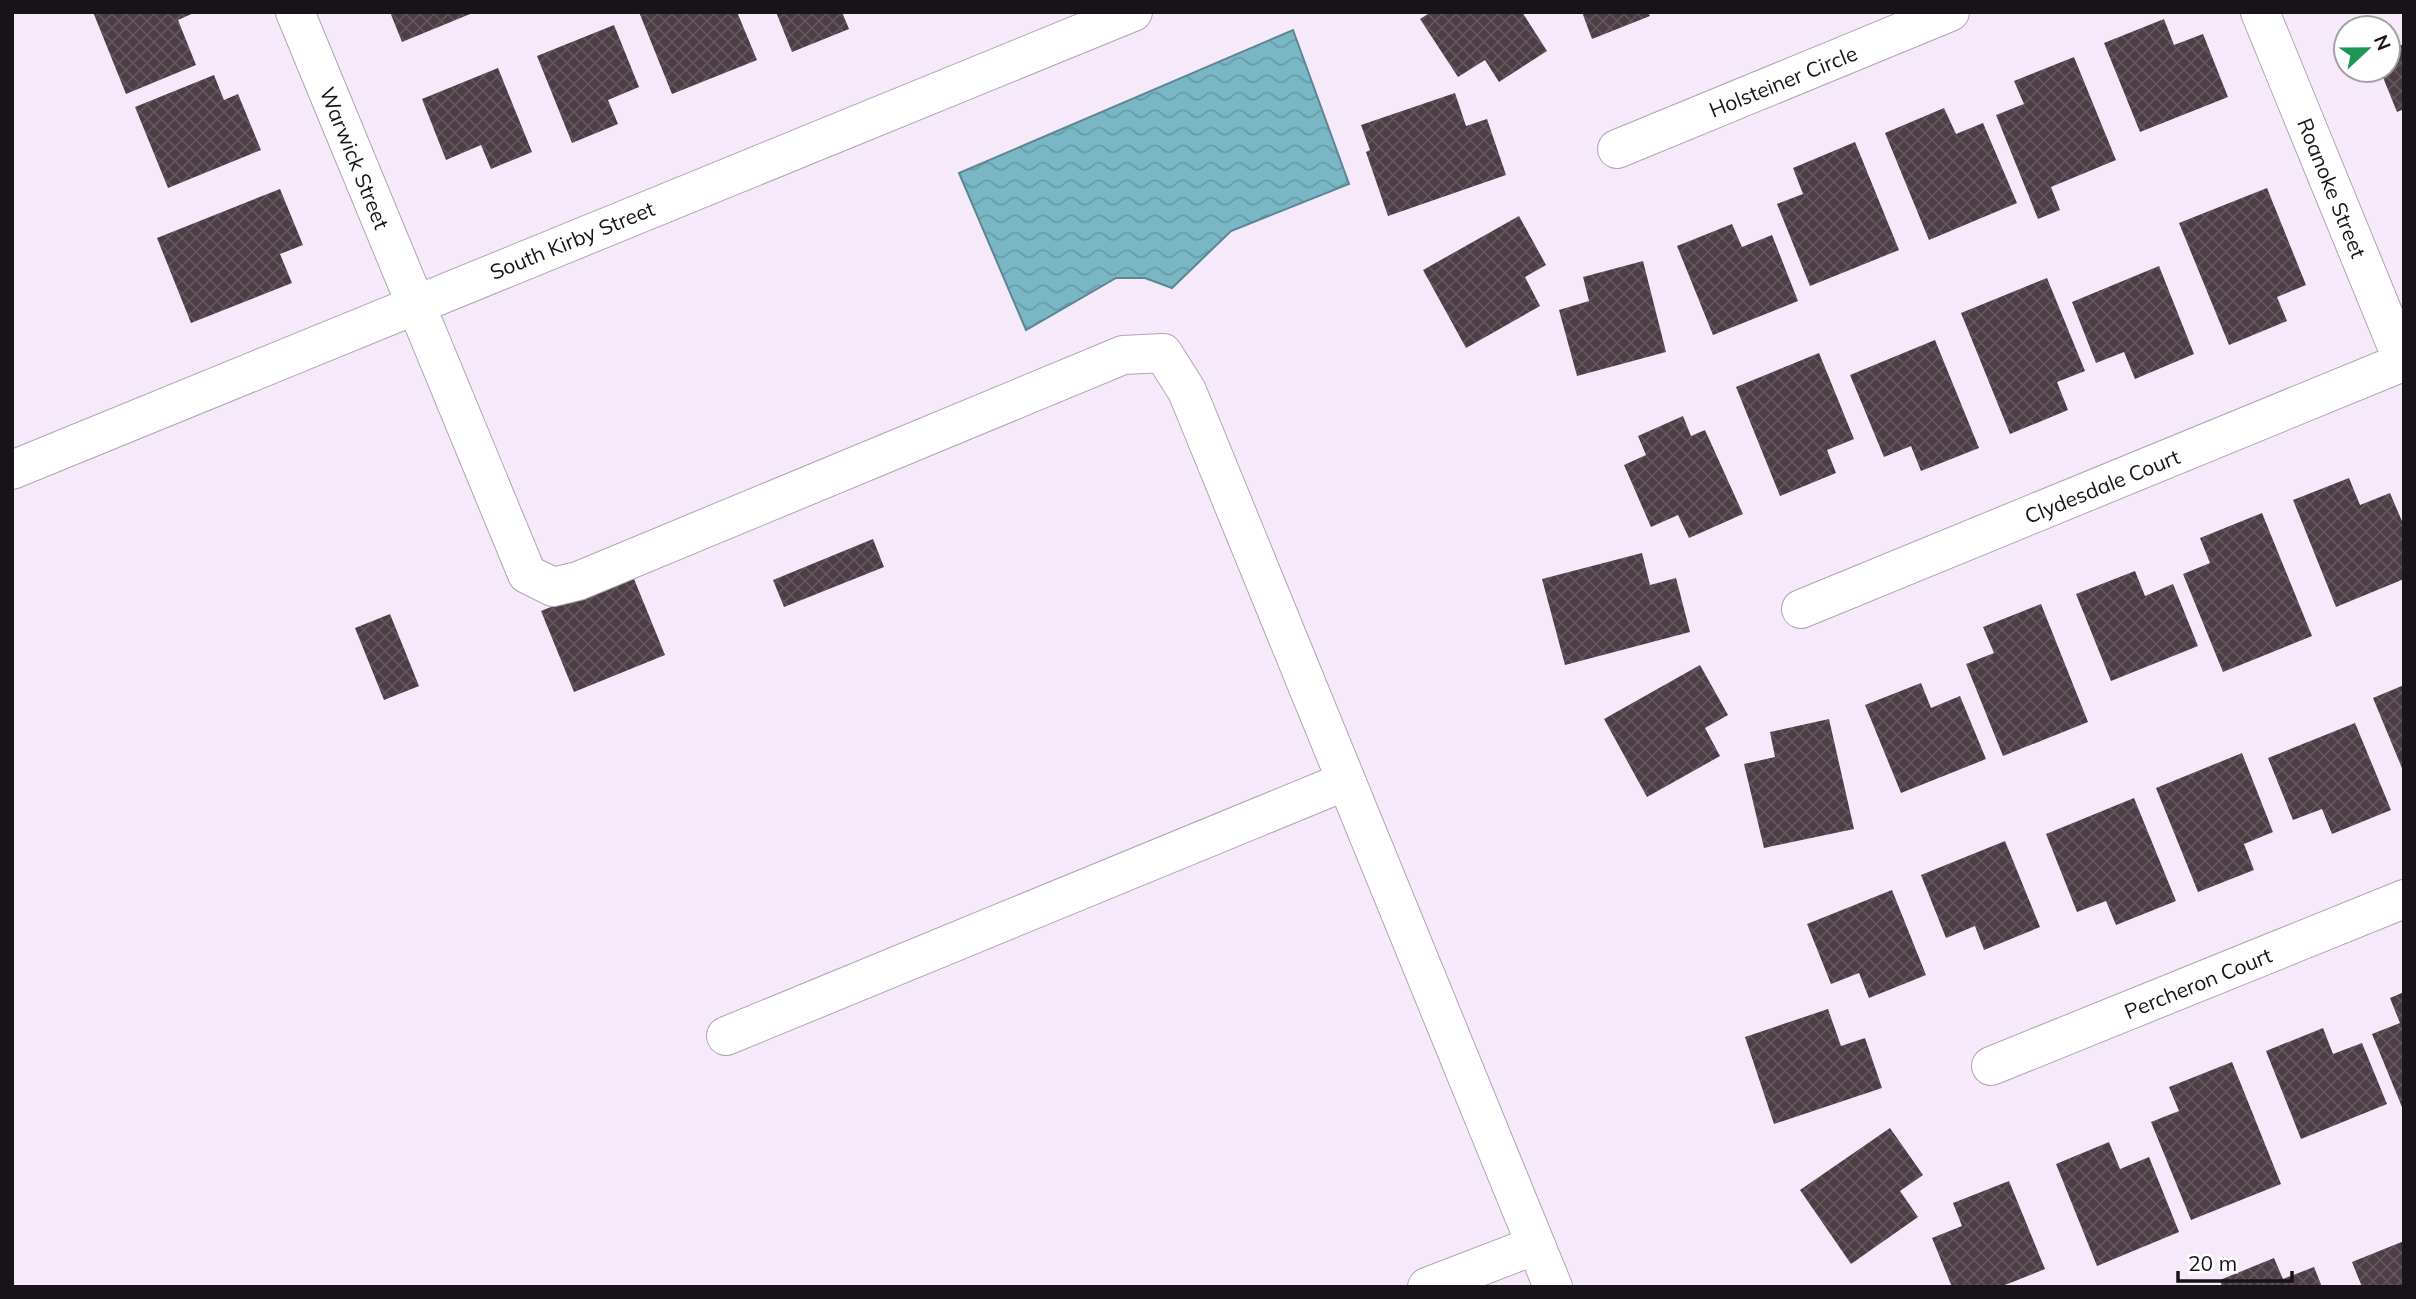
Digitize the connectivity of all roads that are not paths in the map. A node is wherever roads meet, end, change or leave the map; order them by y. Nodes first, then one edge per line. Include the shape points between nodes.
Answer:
1 (295, 12) edge
2 (1133, 12) edge
3 (1950, 12) edge
4 (2260, 12) edge
5 (1617, 149) dead end
6 (414, 304) junction
7 (2403, 363) edge
8 (12, 470) edge
9 (1801, 609) dead end
10 (1346, 781) junction
11 (2404, 900) edge
12 (726, 1036) dead end
13 (1992, 1066) dead end
14 (1536, 1245) junction
15 (1427, 1287) edge
16 (1553, 1287) edge

1 - 6 street, Warwick Street
2 - 6 street, South Kirby Street
3 - 5 street, Holsteiner Circle
4 - 7 street, Roanoke Street
6 - 8 street, South Kirby Street
6 - 10 street, Warwick Street via 527,575 553,587 579,581 1123,355 1163,353 1187,391
7 - 9 street, Clydesdale Court
10 - 12 street
10 - 14 street
11 - 13 street, Percheron Court
14 - 15 street
14 - 16 street

